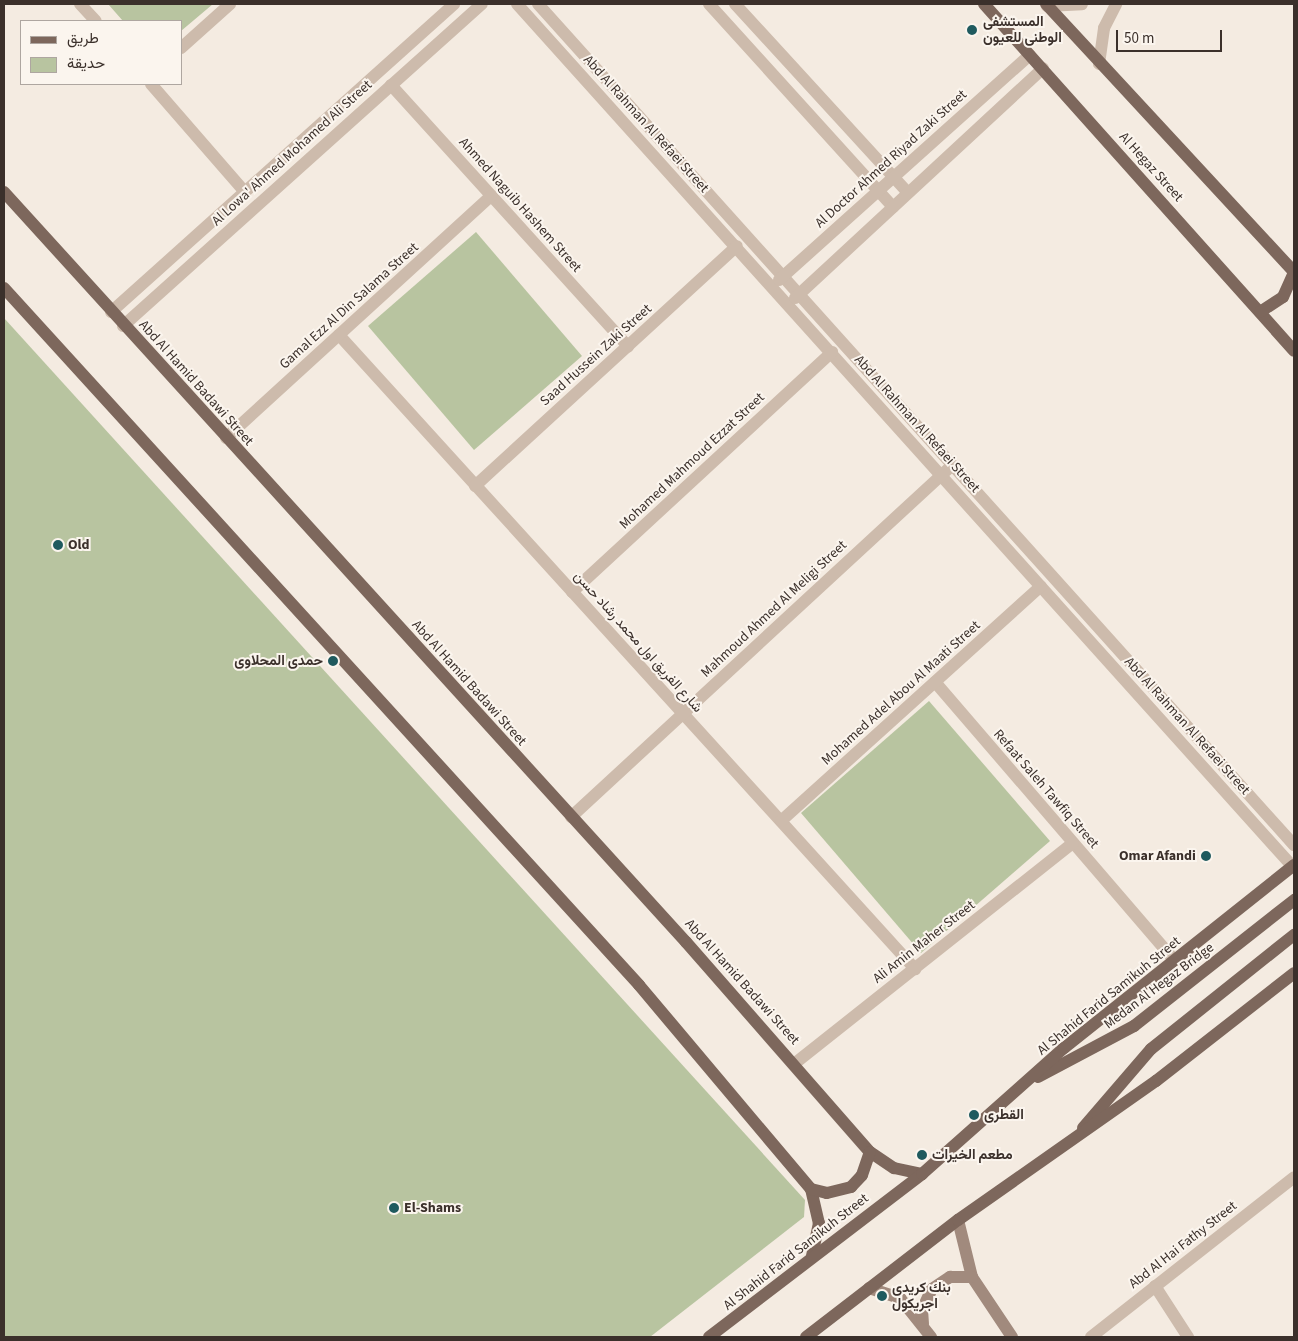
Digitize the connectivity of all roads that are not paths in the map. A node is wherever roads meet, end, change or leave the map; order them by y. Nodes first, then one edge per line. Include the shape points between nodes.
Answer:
1 (80, 4) edge
2 (230, 4) edge
3 (454, 4) edge
4 (482, 4) edge
5 (517, 4) edge
6 (538, 4) edge
7 (709, 4) edge
8 (735, 4) edge
9 (984, 4) edge
10 (1082, 4) edge
11 (1116, 4) edge
12 (1047, 5) edge
13 (95, 20) edge
14 (182, 47) edge
15 (1030, 55) junction
16 (1099, 64) junction
17 (1043, 68) junction
18 (151, 85) edge
19 (391, 85) junction
20 (894, 177) junction
21 (879, 191) junction
22 (4, 192) edge
23 (245, 192) junction
24 (908, 193) junction
25 (491, 196) junction
26 (893, 207) junction
27 (736, 246) junction
28 (1294, 272) edge
29 (785, 275) junction
30 (773, 286) junction
31 (4, 288) edge
32 (801, 293) junction
33 (790, 303) junction
34 (111, 312) junction
35 (1260, 312) junction
36 (123, 326) junction
37 (339, 335) junction
38 (628, 346) junction
39 (1294, 348) edge
40 (832, 352) junction
41 (226, 438) junction
42 (954, 464) junction
43 (942, 475) junction
44 (475, 486) junction
45 (1041, 586) junction
46 (572, 592) junction
47 (935, 682) junction
48 (683, 714) junction
49 (571, 817) junction
50 (780, 821) junction
51 (1073, 843) junction
52 (1294, 845) edge
53 (1294, 866) edge
54 (1294, 900) edge
55 (1294, 935) edge
56 (1175, 961) junction
57 (914, 968) junction
58 (1294, 973) edge
59 (794, 1064) junction
60 (1032, 1080) junction
61 (1078, 1136) junction
62 (870, 1152) junction
63 (922, 1174) junction
64 (1294, 1177) edge
65 (811, 1189) junction
66 (958, 1220) junction
67 (812, 1257) junction
68 (972, 1277) junction
69 (1156, 1286) junction
70 (870, 1288) junction
71 (923, 1324) junction
72 (709, 1337) edge
73 (806, 1337) edge
74 (931, 1337) edge
75 (1012, 1337) edge
76 (1091, 1337) edge
77 (1188, 1337) edge

1 - 13 street
2 - 14 street
3 - 23 street, Al Lowa' Ahmed Mohamed Ali Street
4 - 19 street, Al Lowa' Ahmed Mohamed Ali Street
5 - 27 street, Abd Al Rahman Al Refaei Street
6 - 29 street, Abd Al Rahman Al Refaei Street
7 - 21 street
8 - 20 street
9 - 15 main road, Al Hegaz Street
10 - 12 street
11 - 16 street via 1104,28
12 - 16 main road
15 - 17 main road, Al Hegaz Street
15 - 20 street, Al Doctor Ahmed Riyad Zaki Street
16 - 28 main road
17 - 24 street
17 - 35 main road, Al Hegaz Street
18 - 23 street
19 - 25 street, Ahmed Naguib Hashem Street
19 - 36 street, Al Lowa' Ahmed Mohamed Ali Street
20 - 21 street, Al Doctor Ahmed Riyad Zaki Street
20 - 24 street
21 - 26 street
21 - 29 street, Al Doctor Ahmed Riyad Zaki Street
22 - 34 main road, Abd Al Hamid Badawi Street
23 - 34 street, Al Lowa' Ahmed Mohamed Ali Street
24 - 26 street
25 - 37 street, Gamal Ezz Al Din Salama Street
25 - 38 street, Ahmed Naguib Hashem Street
26 - 32 street
27 - 30 street, Abd Al Rahman Al Refaei Street
27 - 38 street, Saad Hussein Zaki Street
28 - 35 main road via 1283,297
29 - 30 street, Al Doctor Ahmed Riyad Zaki Street
29 - 32 street, Abd Al Rahman Al Refaei Street
30 - 33 street, Abd Al Rahman Al Refaei Street
31 - 65 main road via 640,985
32 - 33 street
32 - 42 street, Abd Al Rahman Al Refaei Street
33 - 40 street, Abd Al Rahman Al Refaei Street
34 - 36 main road, Abd Al Hamid Badawi Street
35 - 39 main road, Al Hegaz Street
36 - 41 main road, Abd Al Hamid Badawi Street
37 - 41 street, Gamal Ezz Al Din Salama Street
37 - 44 street, شارع الفريق اول محمد رشاد حسن
38 - 44 street, Saad Hussein Zaki Street
40 - 43 street, Abd Al Rahman Al Refaei Street
40 - 46 street, Mohamed Mahmoud Ezzat Street
41 - 49 main road, Abd Al Hamid Badawi Street
42 - 43 street, Mahmoud Ahmed Al Meligi Street
42 - 52 street, Abd Al Rahman Al Refaei Street
43 - 45 street, Abd Al Rahman Al Refaei Street
43 - 48 street, Mahmoud Ahmed Al Meligi Street
44 - 46 street, شارع الفريق اول محمد رشاد حسن
45 - 47 street, Mohamed Adel Abou Al Maati Street
45 - 53 street, Abd Al Rahman Al Refaei Street
46 - 48 street, شارع الفريق اول محمد رشاد حسن
47 - 50 street, Mohamed Adel Abou Al Maati Street
47 - 51 street, Refaat Saleh Tawfiq Street
48 - 49 street, Mahmoud Ahmed Al Meligi Street
48 - 50 street, شارع الفريق اول محمد رشاد حسن
49 - 59 main road, Abd Al Hamid Badawi Street
50 - 57 street, شارع الفريق اول محمد رشاد حسن
51 - 56 street, Refaat Saleh Tawfiq Street
51 - 57 street, Ali Amin Maher Street
53 - 56 main road, Al Shahid Farid Samikuh Street
54 - 60 main road, Medan Al Hegaz Bridge via 1134,1026 1102,1047
55 - 61 main road via 1151,1049 1099,1105
56 - 60 main road, Al Shahid Farid Samikuh Street
57 - 59 street, Ali Amin Maher Street
58 - 61 main road
59 - 62 main road, Abd Al Hamid Badawi Street
60 - 63 main road, Al Shahid Farid Samikuh Street
61 - 66 main road
62 - 63 main road, Abd Al Hamid Badawi Street via 894,1168
62 - 65 main road via 862,1175 851,1187 835,1192
63 - 67 main road, Al Shahid Farid Samikuh Street
64 - 69 street, Abd Al Hai Fathy Street
65 - 67 main road via 819,1223
66 - 68 main road
66 - 70 main road
67 - 72 main road, Al Shahid Farid Samikuh Street
68 - 71 main road via 950,1277 932,1289 922,1310
68 - 75 main road
69 - 76 street, Abd Al Hai Fathy Street
69 - 77 street
70 - 71 main road via 900,1298
70 - 73 main road
71 - 74 main road

